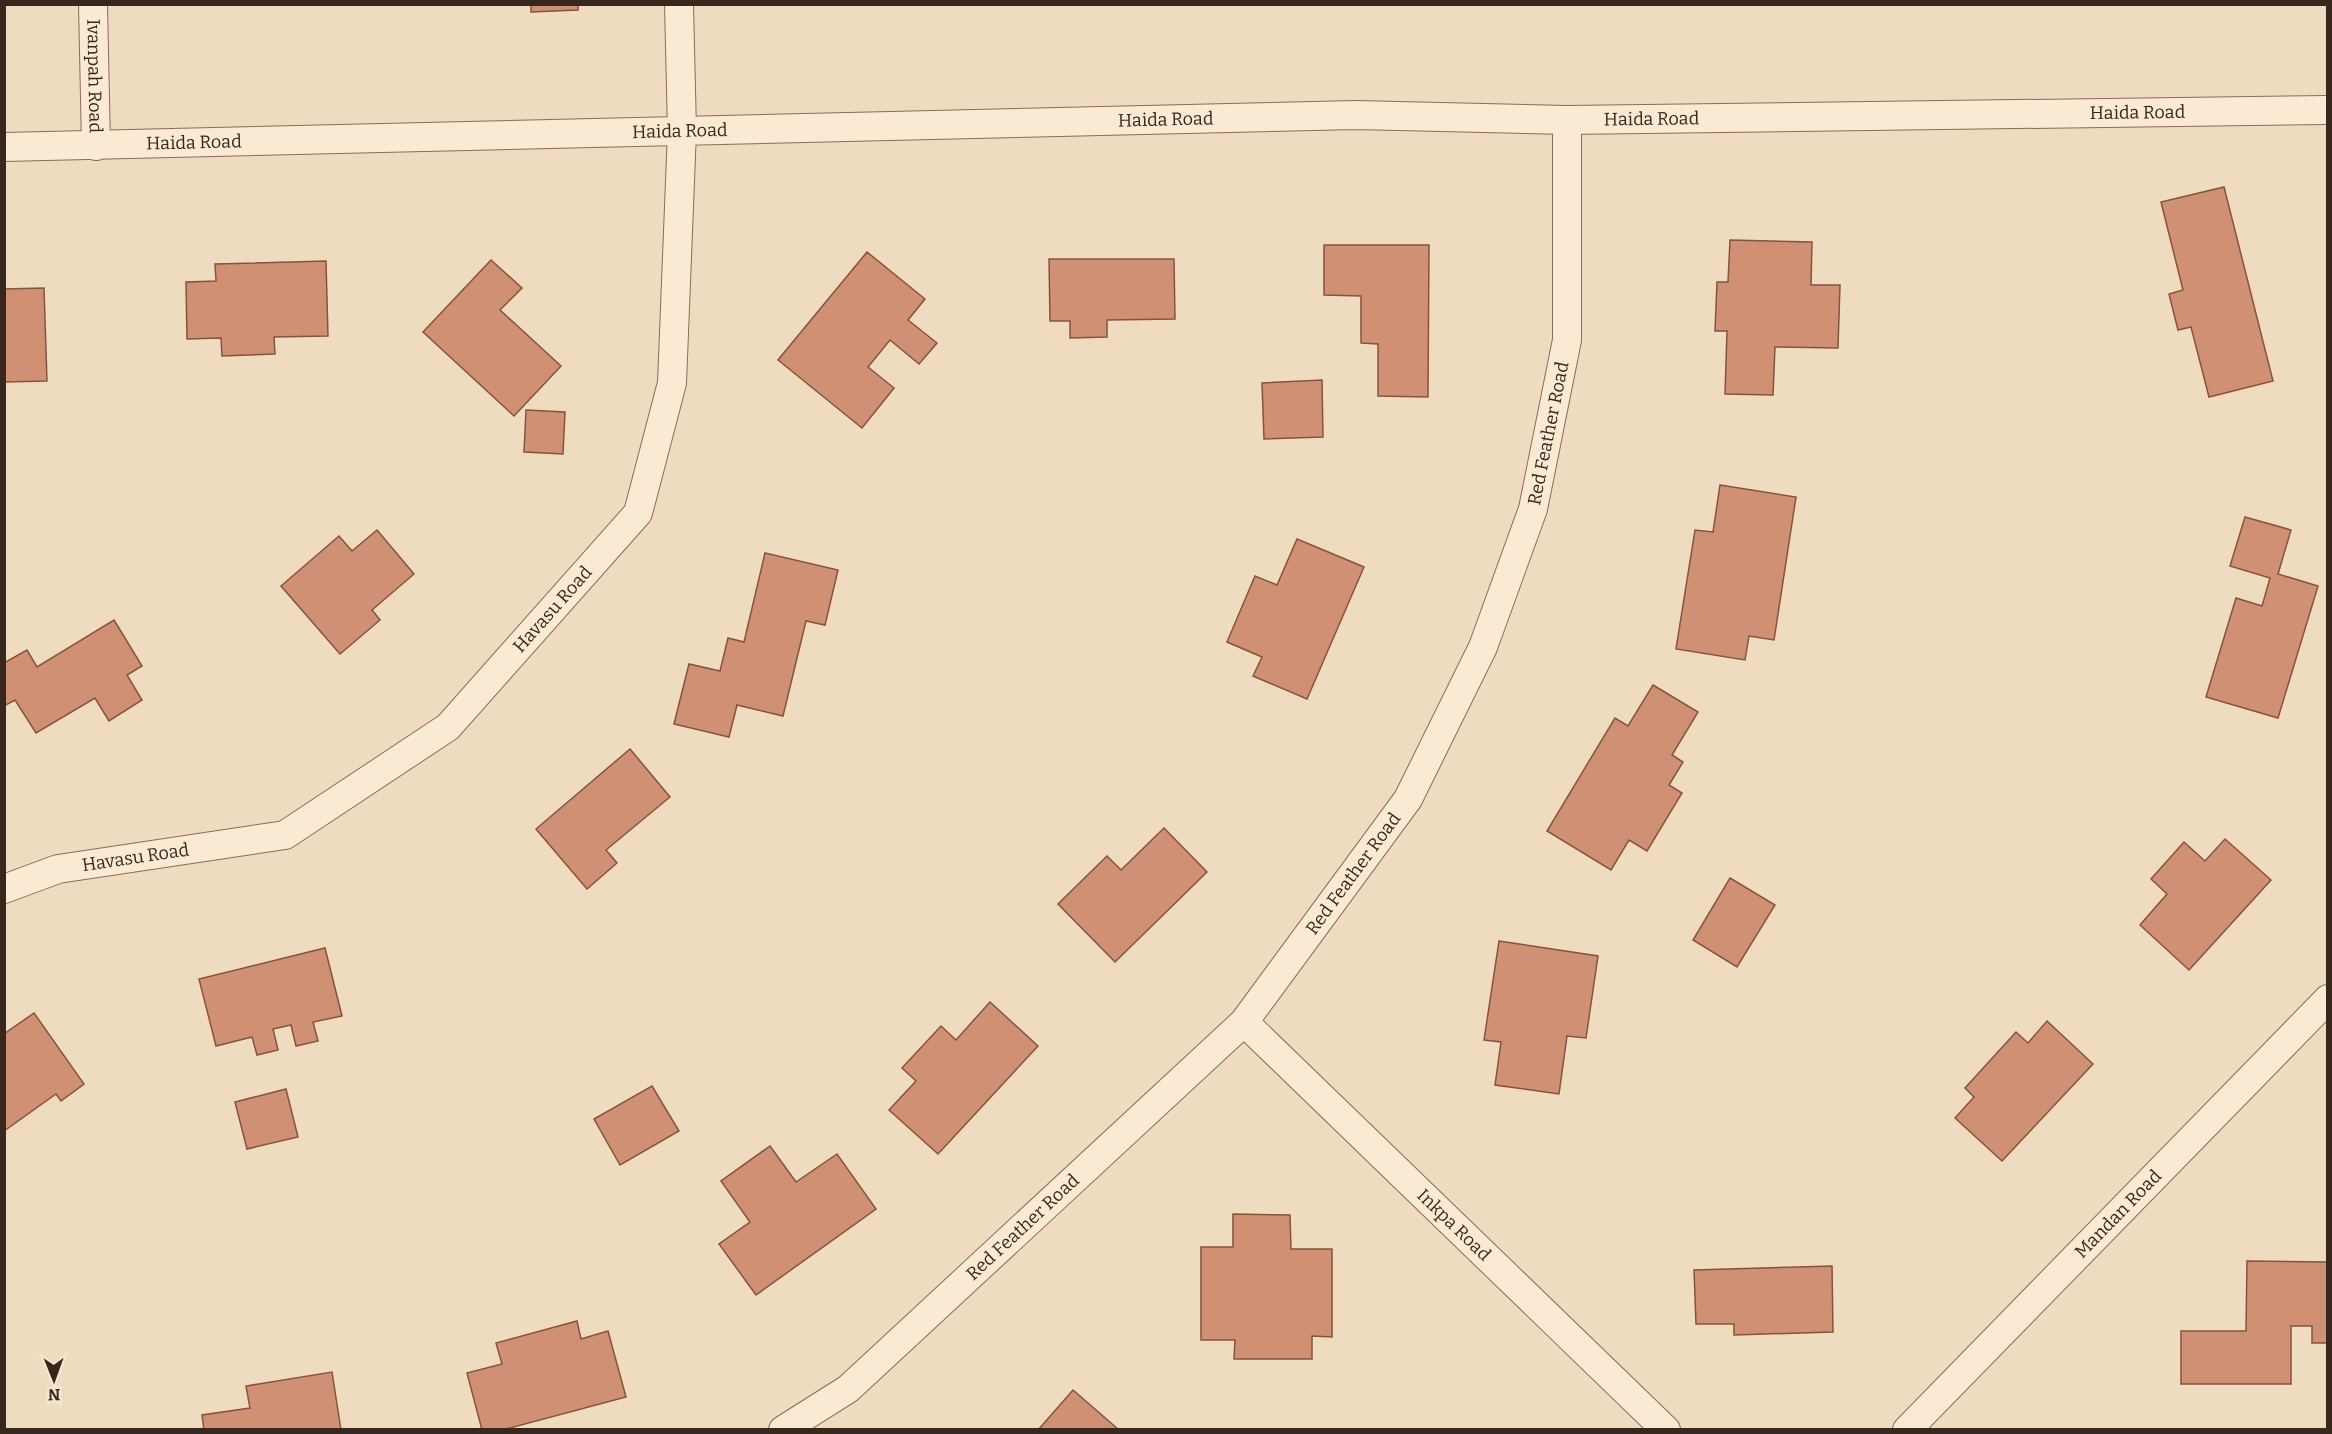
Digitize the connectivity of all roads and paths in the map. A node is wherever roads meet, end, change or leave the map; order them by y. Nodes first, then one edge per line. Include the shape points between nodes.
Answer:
1 (93, 4) edge
2 (680, 4) edge
3 (2328, 110) edge
4 (1567, 120) junction
5 (682, 131) junction
6 (96, 146) junction
7 (4, 147) edge
8 (4, 890) edge
9 (2324, 1008) edge
10 (1244, 1022) junction
11 (783, 1430) edge
12 (1666, 1430) edge
13 (1907, 1430) edge

1 - 6 street, Ivanpah Road
2 - 5 street, Havasu Road
3 - 4 street, Haida Road
4 - 5 street, Haida Road via 1356,115
4 - 10 street, Red Feather Road via 1567,340 1533,509 1483,647 1408,799
5 - 6 street, Haida Road
5 - 8 street, Havasu Road via 672,383 638,513 448,727 285,835 58,869
6 - 7 street, Haida Road
9 - 13 street, Mandan Road
10 - 11 street, Red Feather Road via 848,1389
10 - 12 street, Inkpa Road

